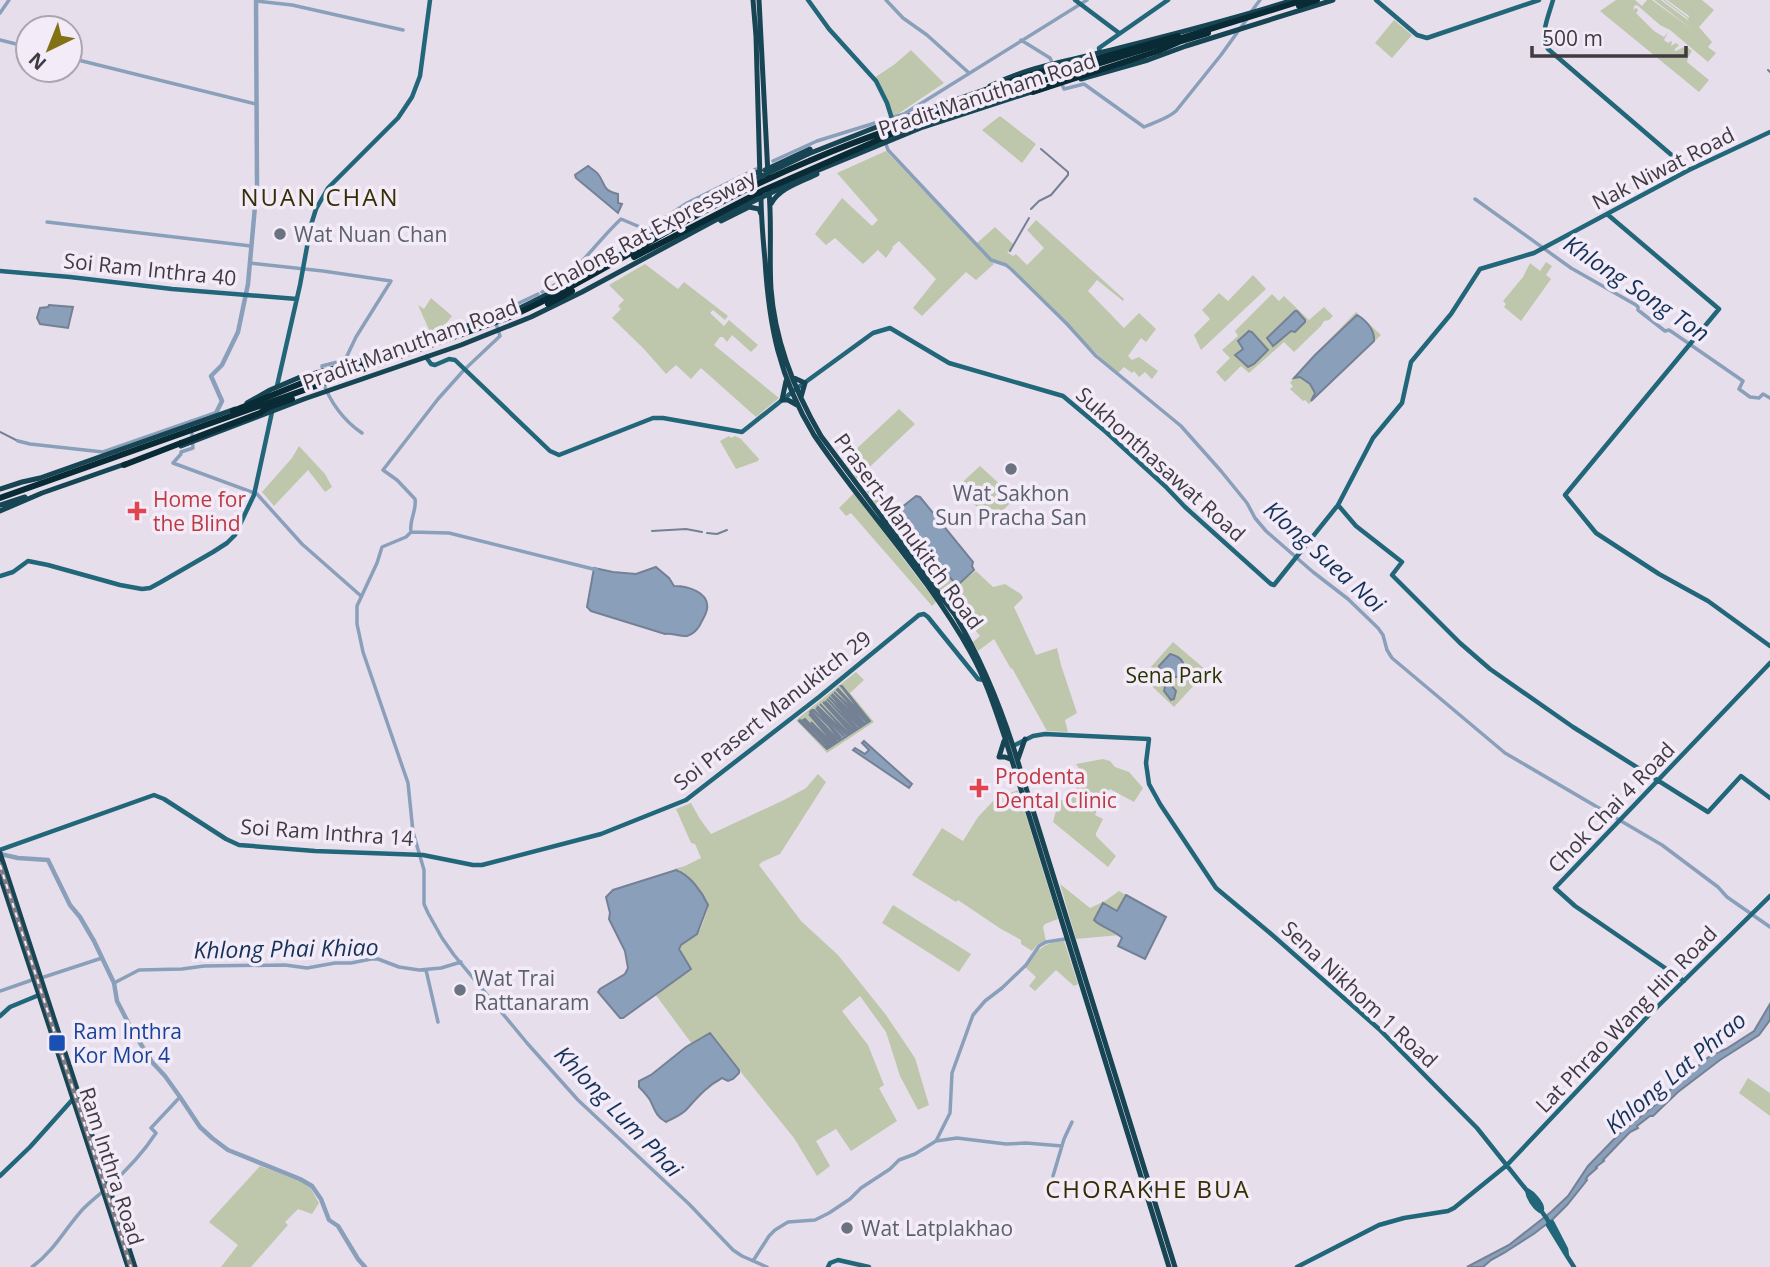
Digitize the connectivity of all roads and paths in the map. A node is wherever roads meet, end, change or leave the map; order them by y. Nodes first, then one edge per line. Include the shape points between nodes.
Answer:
1 (430, 0) edge
2 (753, 0) edge
3 (759, 0) edge
4 (808, 0) edge
5 (1168, 0) edge
6 (1293, 0) edge
7 (1304, 0) edge
8 (1317, 0) edge
9 (1333, 0) edge
10 (1376, 0) edge
11 (1541, 0) edge
12 (1077, 1) edge
13 (1552, 3) edge
14 (1280, 4) junction
15 (1267, 8) junction
16 (1283, 15) junction
17 (1273, 18) junction
18 (1119, 33) junction
19 (1187, 35) junction
20 (1181, 41) junction
21 (1102, 55) junction
22 (1061, 84) junction
23 (1033, 92) joint
24 (971, 95) joint
25 (892, 119) junction
26 (1770, 132) edge
27 (856, 135) junction
28 (858, 154) junction
29 (780, 163) junction
30 (768, 168) junction
31 (1689, 170) junction
32 (760, 175) junction
33 (734, 185) junction
34 (792, 187) junction
35 (768, 190) junction
36 (761, 199) junction
37 (770, 206) junction
38 (748, 208) junction
39 (1607, 214) junction
40 (762, 217) junction
41 (667, 225) junction
42 (677, 241) junction
43 (0, 271) edge
44 (297, 299) junction
45 (469, 326) junction
46 (449, 339) junction
47 (476, 339) junction
48 (426, 357) junction
49 (784, 367) junction
50 (322, 373) junction
51 (788, 378) junction
52 (805, 383) junction
53 (277, 386) junction
54 (794, 391) junction
55 (782, 400) junction
56 (799, 402) junction
57 (269, 410) junction
58 (233, 411) junction
59 (805, 413) junction
60 (194, 425) junction
61 (205, 438) junction
62 (124, 465) junction
63 (40, 478) junction
64 (0, 490) edge
65 (42, 493) junction
66 (0, 501) edge
67 (1338, 505) junction
68 (0, 511) edge
69 (0, 576) edge
70 (1770, 646) edge
71 (1770, 663) edge
72 (984, 680) junction
73 (1007, 736) junction
74 (1024, 739) junction
75 (1011, 748) junction
76 (1014, 760) junction
77 (1658, 781) junction
78 (1770, 798) edge
79 (0, 853) edge
80 (423, 855) joint
81 (0, 876) edge
82 (7, 885) junction
83 (1770, 896) edge
84 (1684, 981) junction
85 (40, 995) junction
86 (0, 1016) edge
87 (74, 1099) junction
88 (1507, 1165) junction
89 (0, 1176) edge
90 (106, 1189) junction
91 (1151, 1200) junction
92 (115, 1218) junction
93 (1566, 1254) junction
94 (128, 1267) edge
95 (135, 1267) edge
96 (828, 1267) edge
97 (869, 1267) edge
98 (1169, 1267) edge
99 (1175, 1267) edge
100 (1297, 1267) edge
101 (1574, 1267) edge

1 - 44 street via 416,89 398,118 322,196 312,222
2 - 32 main road, Prasert-Manukitch Road
3 - 30 main road, Prasert-Manukitch Road
4 - 25 street via 876,81
5 - 18 street
6 - 14 main road, Pradit Manutham Road
7 - 19 highway, Chalong Rat Expressway, bridge
8 - 20 highway, Chalong Rat Expressway, bridge
9 - 16 main road, Pradit Manutham Road
10 - 11 street via 1417,35 1427,38
11 - 13 street
12 - 18 street
13 - 31 street via 1544,40 1548,49
14 - 15 main road, Pradit Manutham Road
14 - 16 main road via 1277,9
15 - 17 main road via 1274,7
15 - 21 main road, Pradit Manutham Road, bridge
16 - 17 main road, Pradit Manutham Road
17 - 22 main road, Pradit Manutham Road
18 - 21 street via 1099,48
19 - 21 highway, bridge
19 - 46 highway, Chalong Rat Expressway, bridge via 841,147 714,206 540,303
20 - 22 highway, bridge
20 - 57 highway, Chalong Rat Expressway, bridge via 910,127 740,201 520,316
21 - 24 highway via 1083,63 1053,66
22 - 23 highway
23 - 28 main road, Pradit Manutham Road via 923,127
24 - 25 main road, Pradit Manutham Road
25 - 27 main road, Pradit Manutham Road
26 - 31 street, Nak Niwat Road
27 - 29 main road
27 - 41 main road, Pradit Manutham Road, bridge
28 - 34 main road
28 - 42 main road, Pradit Manutham Road, bridge
29 - 30 main road
29 - 34 main road via 778,177 783,185
30 - 32 main road
30 - 35 main road, Prasert-Manukitch Road
31 - 39 street, Nak Niwat Road
32 - 33 main road
32 - 36 main road, Prasert-Manukitch Road
33 - 38 main road via 749,190
33 - 41 main road
34 - 37 main road via 778,194
35 - 36 main road
35 - 37 main road, Prasert-Manukitch Road
36 - 38 main road
36 - 40 main road, Prasert-Manukitch Road
37 - 49 main road, Prasert-Manukitch Road via 773,302
38 - 40 main road via 758,209
38 - 42 main road
39 - 67 street, Nak Niwat Road via 1534,253 1477,272 1451,314 1411,362 1402,403 1373,438
39 - 70 street via 1719,309 1565,495 1597,533 1708,601
40 - 49 main road, Prasert-Manukitch Road via 768,307
41 - 45 main road, Pradit Manutham Road via 568,285
42 - 47 main road, Pradit Manutham Road via 558,304
43 - 44 street, Soi Ram Inthra 40
44 - 53 street
45 - 47 main road via 464,336
45 - 50 main road, Pradit Manutham Road
46 - 50 highway, bridge via 360,367
46 - 66 highway, Chalong Rat Expressway, bridge
47 - 48 main road, Pradit Manutham Road
48 - 55 street, Sukhonthasawat Road via 435,365 454,359 556,455 653,418 742,432
48 - 57 main road, Pradit Manutham Road
49 - 51 main road, Prasert-Manukitch Road
50 - 53 main road, Pradit Manutham Road
50 - 58 highway
51 - 52 main road
51 - 54 main road, Prasert-Manukitch Road
51 - 55 main road
52 - 54 street, Sukhonthasawat Road
52 - 56 main road
52 - 67 street, Sukhonthasawat Road via 873,333 887,328 948,362 1063,396 1272,585
53 - 58 main road, Pradit Manutham Road
54 - 55 street, Sukhonthasawat Road
54 - 56 main road, Prasert-Manukitch Road
55 - 56 main road
56 - 59 main road, Prasert-Manukitch Road
57 - 61 main road, Pradit Manutham Road
57 - 62 highway, bridge
57 - 66 highway, Chalong Rat Expressway, bridge
57 - 69 street via 255,493 227,543 146,589 28,561
58 - 60 main road, Pradit Manutham Road
59 - 72 main road, Prasert-Manukitch Road via 821,445 946,612
59 - 73 main road, Prasert-Manukitch Road via 955,615 984,667
60 - 61 main road via 209,427
60 - 63 main road, Pradit Manutham Road
61 - 62 main road, Pradit Manutham Road
62 - 65 main road, Pradit Manutham Road
63 - 64 main road
63 - 64 main road, Pradit Manutham Road
65 - 66 main road
65 - 68 main road, Pradit Manutham Road
67 - 77 street via 1402,562 1392,575 1476,659
71 - 77 street, Chok Chai 4 Road
72 - 73 main road, Prasert-Manukitch Road
72 - 80 street, Soi Prasert Manukitch 29 via 978,679 922,614 681,803 601,834 491,863 473,865
73 - 74 main road
73 - 75 main road, Prasert-Manukitch Road
73 - 76 main road via 999,757
74 - 75 street
74 - 76 main road
74 - 88 street, Sena Nikhom 1 Road via 1037,734 1149,739 1149,784 1214,886 1370,1021 1477,1128
75 - 76 main road, Prasert-Manukitch Road
76 - 91 main road, Prasert-Manukitch Road
77 - 78 street via 1707,812 1741,776
77 - 84 street, Chok Chai 4 Road via 1555,888
79 - 80 street, Soi Ram Inthra 14 via 154,795 239,845
79 - 82 main road, Ram Inthra Road
81 - 82 main road, Ram Inthra Road
82 - 85 main road, Ram Inthra Road
82 - 90 main road, Ram Inthra Road
83 - 84 street, Lat Phrao Wang Hin Road
84 - 88 street, Lat Phrao Wang Hin Road
85 - 86 street
85 - 87 main road, Ram Inthra Road
87 - 89 street
87 - 90 main road, Ram Inthra Road
88 - 93 street, Sena Nikhom 1 Road, bridge via 1547,1219
88 - 100 street, Lat Phrao Wang Hin Road via 1452,1209 1379,1225
90 - 92 main road, Ram Inthra Road
91 - 98 main road, Prasert-Manukitch Road
91 - 99 main road, Prasert-Manukitch Road
92 - 94 main road, Ram Inthra Road
92 - 95 main road, Ram Inthra Road
93 - 93 street via 1563,1250 1548,1224 1552,1222
93 - 101 street, Sena Nikhom 1 Road
96 - 97 street via 838,1261

